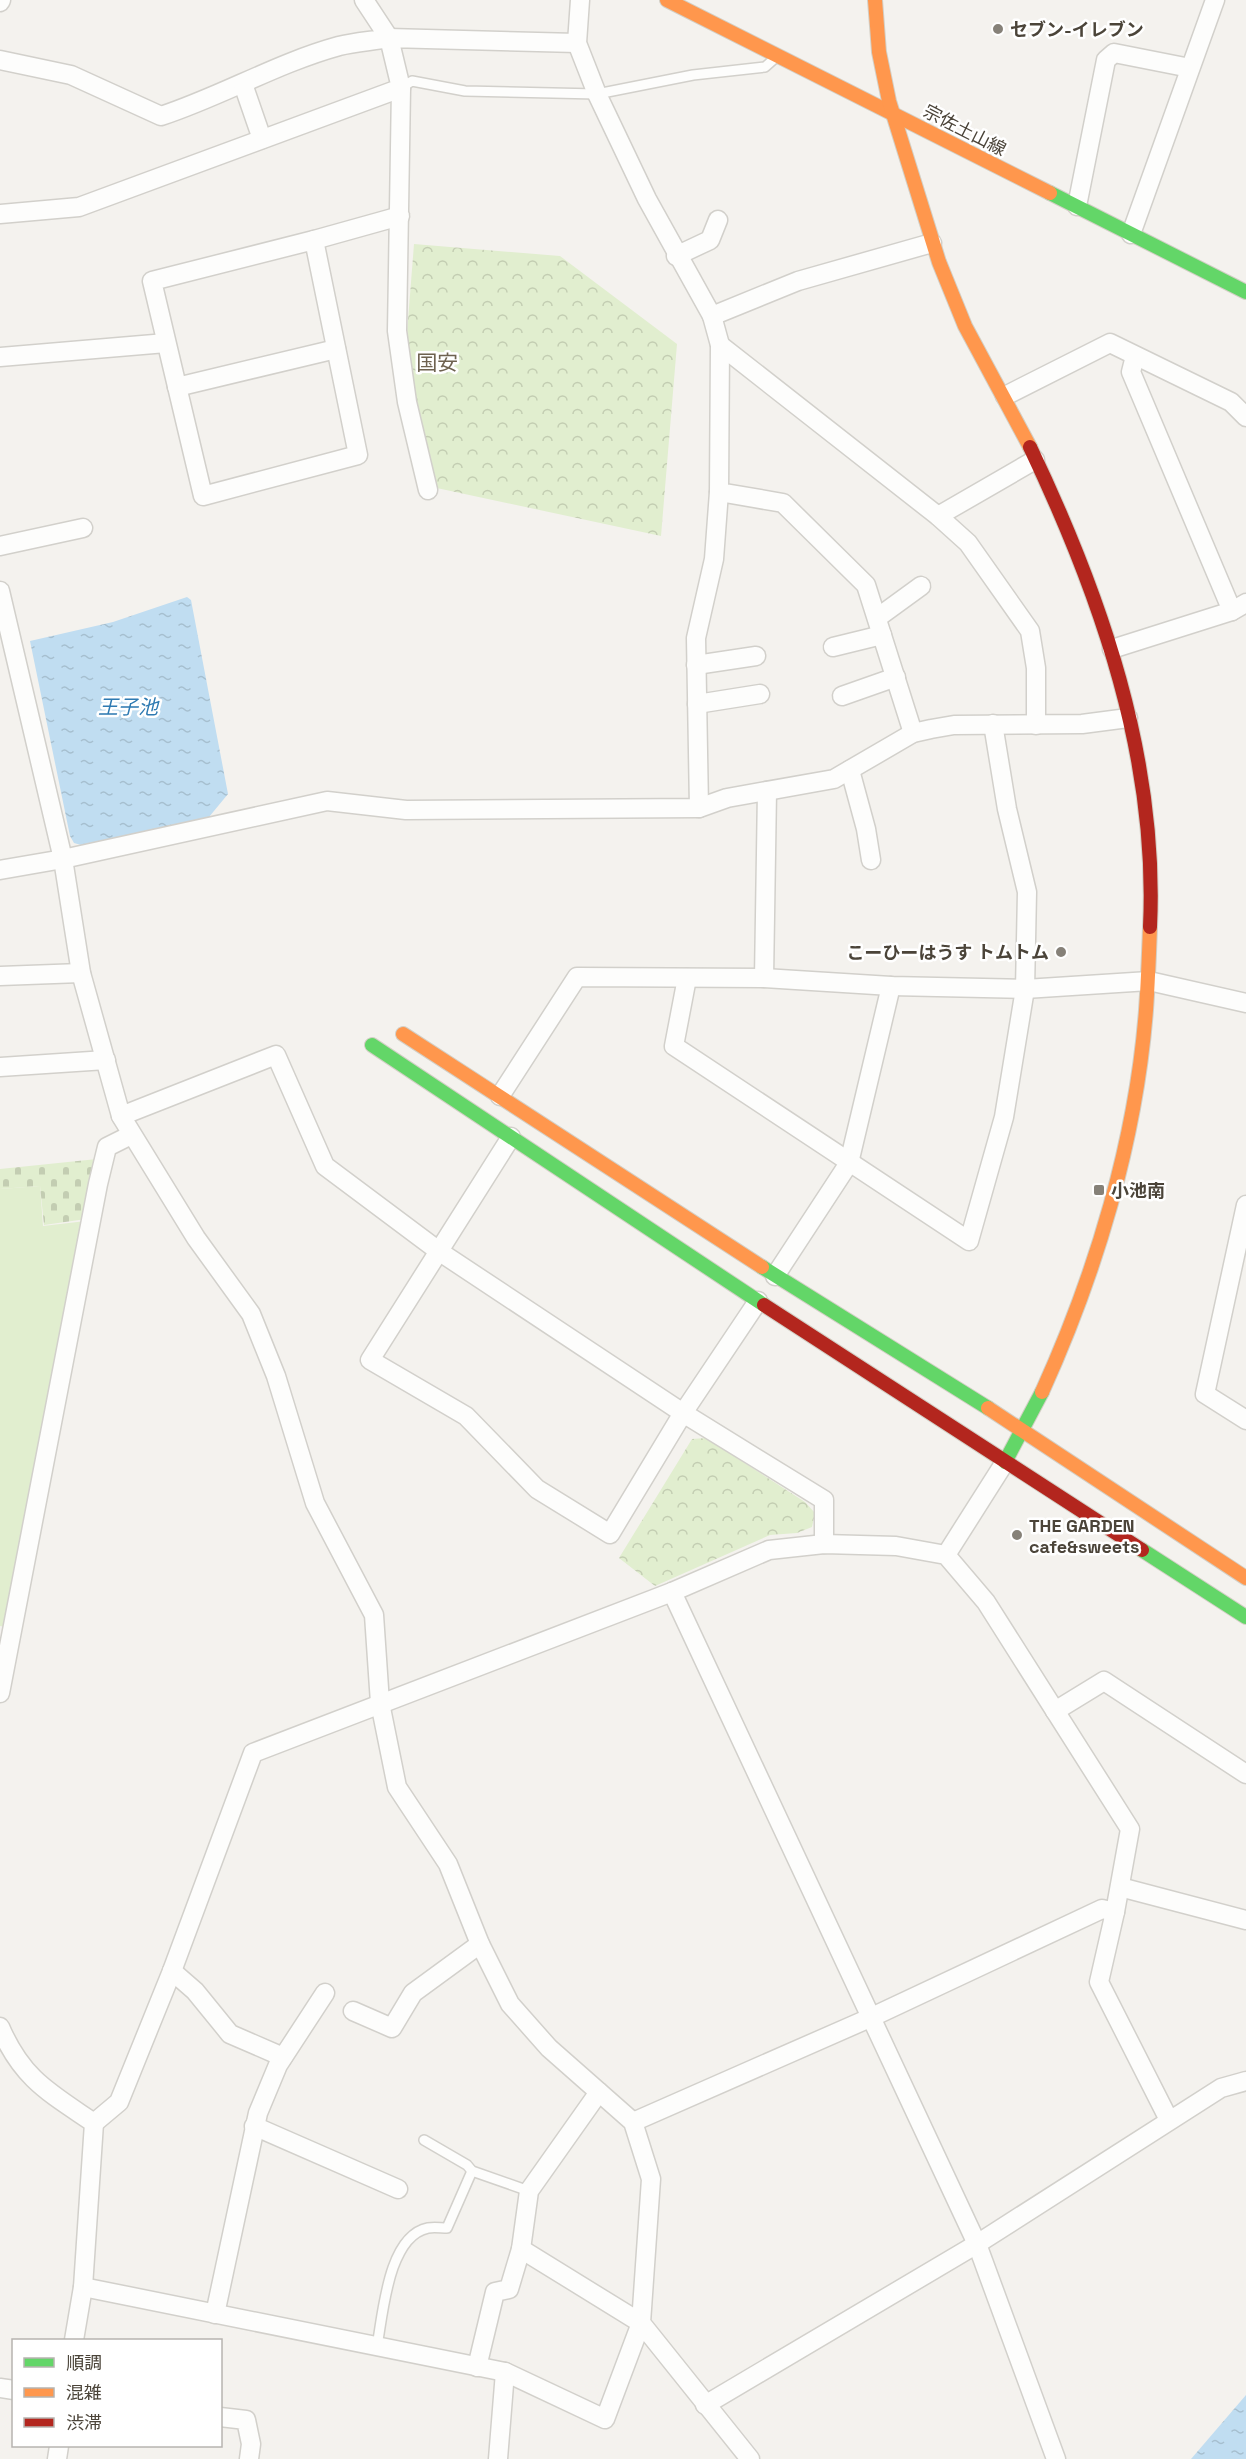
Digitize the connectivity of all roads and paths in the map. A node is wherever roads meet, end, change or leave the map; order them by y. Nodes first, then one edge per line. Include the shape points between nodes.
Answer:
1 (364, 0) edge
2 (580, 0) edge
3 (667, 0) edge
4 (875, 0) edge
5 (1215, 0) edge
6 (390, 38) junction
7 (577, 44) junction
8 (778, 56) junction
9 (0, 60) edge
10 (1191, 68) junction
11 (243, 84) junction
12 (401, 88) junction
13 (597, 94) junction
14 (893, 114) junction
15 (262, 139) junction
16 (1077, 206) junction
17 (0, 214) edge
18 (400, 216) junction
19 (718, 220) dead end
20 (1131, 234) junction
21 (314, 240) junction
22 (932, 243) junction
23 (676, 256) junction
24 (1246, 292) edge
25 (712, 316) junction
26 (166, 343) junction
27 (720, 345) junction
28 (336, 349) junction
29 (1135, 356) junction
30 (0, 357) edge
31 (177, 387) junction
32 (1005, 396) junction
33 (1246, 417) edge
34 (1035, 460) junction
35 (428, 490) dead end
36 (719, 492) junction
37 (938, 516) junction
38 (83, 528) dead end
39 (0, 546) edge
40 (921, 586) dead end
41 (0, 594) edge
42 (1239, 607) edge
43 (879, 626) junction
44 (833, 647) dead end
45 (1112, 649) junction
46 (756, 656) dead end
47 (696, 665) junction
48 (896, 677) junction
49 (760, 694) dead end
50 (842, 696) dead end
51 (697, 704) junction
52 (1128, 718) junction
53 (993, 724) junction
54 (1036, 725) junction
55 (913, 733) junction
56 (850, 770) junction
57 (767, 791) junction
58 (699, 808) junction
59 (63, 859) junction
60 (871, 860) dead end
61 (0, 870) edge
62 (81, 973) junction
63 (0, 976) edge
64 (687, 978) junction
65 (764, 978) junction
66 (1149, 981) junction
67 (891, 986) junction
68 (1025, 989) junction
69 (1246, 1003) edge
70 (402, 1034) dead end
71 (372, 1045) dead end
72 (106, 1060) junction
73 (0, 1067) edge
74 (500, 1096) junction
75 (121, 1116) junction
76 (131, 1135) junction
77 (511, 1137) junction
78 (849, 1163) junction
79 (1246, 1204) edge
80 (440, 1252) junction
81 (775, 1276) junction
82 (758, 1301) junction
83 (683, 1413) junction
84 (1246, 1420) edge
85 (1024, 1430) junction
86 (1005, 1462) junction
87 (824, 1544) junction
88 (945, 1555) junction
89 (1246, 1578) edge
90 (672, 1592) junction
91 (1246, 1617) edge
92 (5, 1633) edge
93 (0, 1693) edge
94 (380, 1703) junction
95 (1055, 1711) junction
96 (1246, 1774) edge
97 (1120, 1887) junction
98 (1115, 1912) junction
99 (1246, 1920) edge
100 (480, 1944) junction
101 (172, 1971) junction
102 (325, 1993) dead end
103 (353, 2011) dead end
104 (872, 2017) junction
105 (0, 2026) edge
106 (283, 2057) junction
107 (1246, 2081) edge
108 (598, 2092) junction
109 (1169, 2120) junction
110 (633, 2122) junction
111 (94, 2123) junction
112 (254, 2126) junction
113 (424, 2140) dead end
114 (472, 2171) junction
115 (398, 2189) dead end
116 (529, 2191) junction
117 (977, 2244) junction
118 (521, 2249) junction
119 (83, 2287) junction
120 (215, 2314) junction
121 (641, 2323) junction
122 (74, 2339) edge
123 (377, 2346) junction
124 (477, 2367) junction
125 (505, 2372) junction
126 (705, 2405) junction
127 (222, 2417) edge
128 (249, 2459) edge
129 (498, 2459) edge
130 (750, 2459) edge
131 (1056, 2459) edge

1 - 6 street
2 - 7 street
3 - 8 street, 宗佐土山線
4 - 14 street via 881,66
5 - 10 street
6 - 7 street
6 - 11 street via 340,46
6 - 12 street
7 - 13 street
8 - 13 lane via 765,68 693,75
8 - 14 street, 宗佐土山線
9 - 11 street via 71,75 161,116
10 - 16 street via 1114,53 1106,60
10 - 20 street
11 - 15 street
12 - 13 lane via 412,81 465,91
12 - 15 street
12 - 18 street
13 - 23 street
14 - 16 street, 宗佐土山線
14 - 22 street
15 - 17 street via 78,207
16 - 20 street, 宗佐土山線
18 - 21 street
18 - 35 street via 397,331 407,402
19 - 23 street via 710,240
20 - 24 street, 宗佐土山線
21 - 26 street via 152,281
21 - 28 street
22 - 25 street via 798,281
22 - 32 street via 964,324
23 - 25 street
25 - 27 street
26 - 30 street
26 - 31 street
27 - 36 street
27 - 37 street
28 - 31 street
28 - 31 street via 358,455 203,496
29 - 32 street via 1110,343
29 - 33 street via 1231,402
29 - 42 street via 1131,372
32 - 34 street
34 - 37 street
34 - 45 street via 1074,543
36 - 43 street via 783,503 866,585
36 - 47 street via 714,560 696,638
37 - 54 street via 968,543 1030,631 1036,668
38 - 39 street
40 - 43 street
41 - 59 street
42 - 45 street
43 - 44 street
43 - 48 street
45 - 52 street
46 - 47 street
47 - 51 street
48 - 50 street
48 - 55 street
49 - 51 street
51 - 58 street
52 - 54 street
52 - 66 street via 1139,756 1148,837
53 - 54 street
53 - 55 street via 954,725
53 - 68 street via 1007,809 1027,892
55 - 56 street
56 - 57 street via 834,779
56 - 60 street
57 - 58 street
57 - 65 street
58 - 59 street via 406,810 327,801
59 - 61 street
59 - 62 street
62 - 63 street
62 - 72 street
64 - 65 street
64 - 74 street via 577,977
64 - 78 street via 674,1046
65 - 67 street
66 - 68 street
66 - 69 street
66 - 85 street via 1139,1083 1117,1181 1075,1311
67 - 68 street
67 - 78 street
68 - 78 street via 1004,1117 969,1241
70 - 74 street
71 - 77 street
72 - 73 street
72 - 75 street
74 - 81 street
75 - 76 street
75 - 80 street via 276,1055 325,1166
76 - 92 street via 107,1147 16,1615
76 - 94 street via 195,1238 252,1314 276,1376 315,1503 374,1615
77 - 80 street
77 - 82 street
78 - 81 street
79 - 84 street via 1205,1394
80 - 83 street
80 - 83 street via 370,1360 466,1416 537,1489 610,1534
81 - 85 street
82 - 83 street
82 - 86 street
83 - 87 street via 824,1500
85 - 86 street
85 - 89 street
86 - 88 street
86 - 91 street
87 - 88 street via 896,1546
87 - 90 street via 769,1550
88 - 95 street via 986,1602
90 - 94 street
90 - 104 street
92 - 93 street
94 - 100 street via 397,1787 448,1864
94 - 101 street via 253,1753
95 - 96 street via 1104,1681
95 - 97 street via 1130,1829
97 - 98 street
97 - 99 street
98 - 104 street via 1102,1909
98 - 109 street via 1099,1982
100 - 103 street via 413,1994 392,2028
100 - 108 street via 510,2004 549,2048
101 - 106 street via 230,2034
101 - 111 street via 119,2102
102 - 106 street
104 - 110 street
104 - 117 street
105 - 111 street via 20,2064 38,2085
106 - 112 street
107 - 109 street via 1221,2088
108 - 110 street
108 - 116 street
109 - 117 street
110 - 121 street via 651,2179
111 - 119 street
112 - 115 street
112 - 120 street
113 - 114 lane
114 - 116 lane
114 - 123 lane via 447,2228 426,2228 400,2249
116 - 118 street
117 - 126 street
117 - 131 street
118 - 121 street
118 - 124 street via 509,2289 495,2292
119 - 120 street
119 - 122 street
120 - 123 street
121 - 125 street via 605,2419
121 - 126 street
123 - 124 street
124 - 125 street
125 - 129 street
126 - 130 street
127 - 128 street via 246,2420 251,2444

